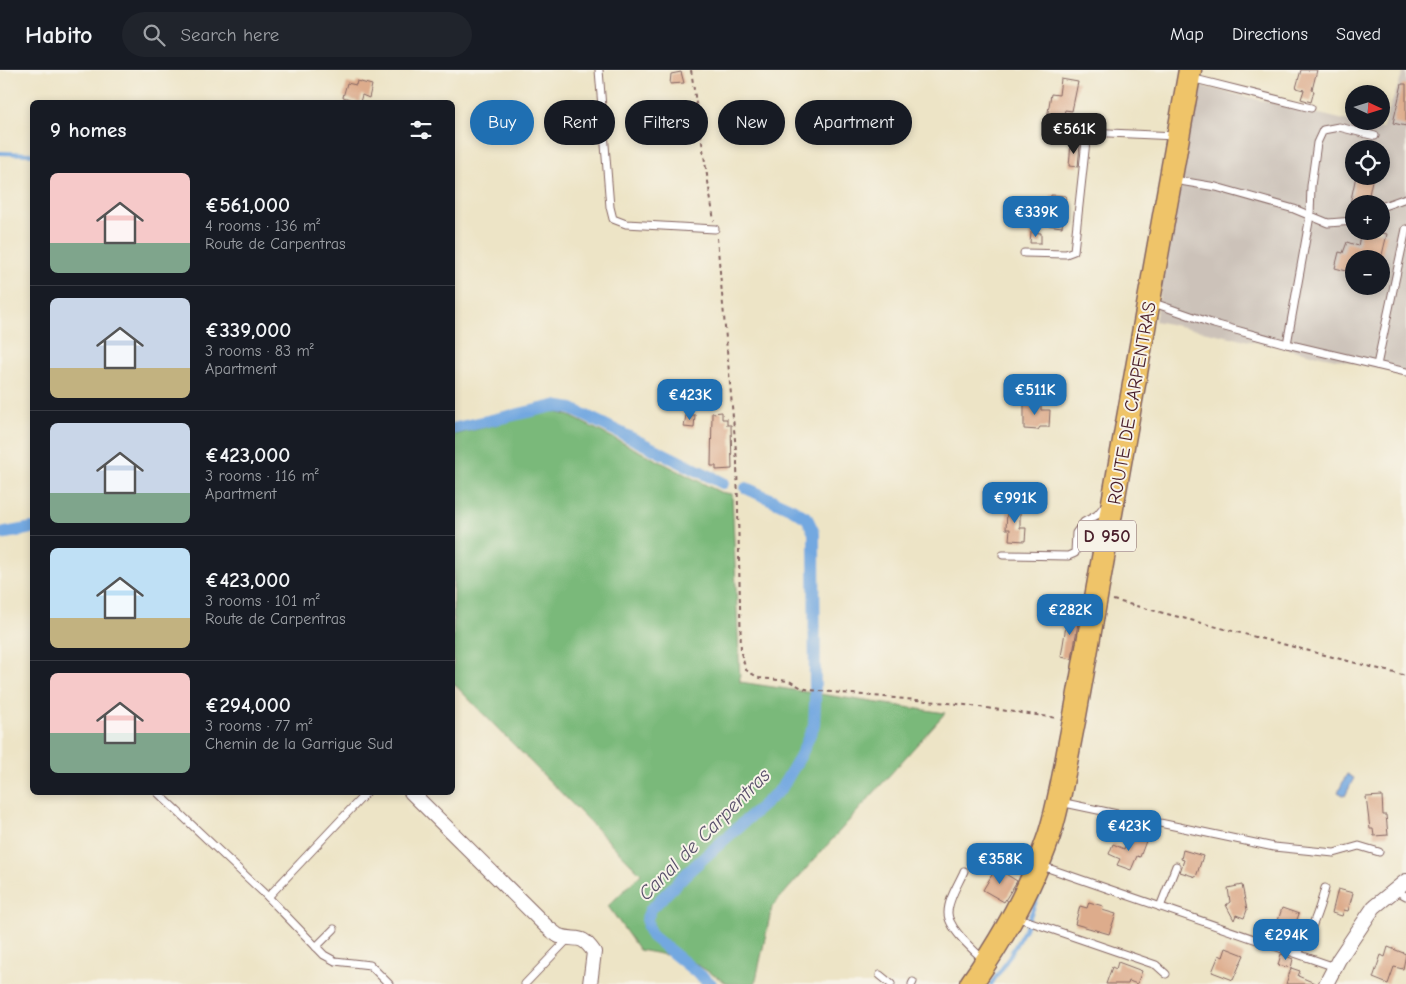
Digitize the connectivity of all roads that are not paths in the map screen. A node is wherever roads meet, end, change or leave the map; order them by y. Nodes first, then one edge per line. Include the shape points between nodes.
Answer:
1 (599, 70) edge
2 (1189, 74) edge
3 (1311, 108) dead end
4 (1179, 136) junction
5 (1374, 136) dead end
6 (1171, 179) junction
7 (1406, 198) edge
8 (1390, 204) edge
9 (1310, 216) junction
10 (1345, 222) edge
11 (715, 229) road end
12 (1406, 229) edge
13 (1024, 253) dead end
14 (1149, 302) junction
15 (1287, 344) junction
16 (1377, 365) junction
17 (1406, 372) edge
18 (1114, 494) junction
19 (1003, 555) dead end
20 (160, 795) edge
21 (364, 795) edge
22 (414, 795) edge
23 (1058, 802) junction
24 (1380, 852) dead end
25 (1038, 864) junction
26 (1176, 866) dead end
27 (964, 872) dead end
28 (1406, 881) edge
29 (1325, 888) dead end
30 (1400, 893) edge
31 (268, 897) junction
32 (1160, 907) junction
33 (1014, 916) junction
34 (334, 930) dead end
35 (570, 937) junction
36 (316, 947) junction
37 (1298, 954) junction
38 (986, 962) junction
39 (1334, 967) junction
40 (1166, 974) dead end
41 (880, 975) dead end
42 (389, 984) edge
43 (525, 984) edge
44 (590, 984) edge
45 (891, 984) edge
46 (972, 984) edge
47 (1326, 984) edge

1 - 11 lane via 613,219 626,224
2 - 3 lane
2 - 4 main road, ROUTE DE CARPENTRAS / D 950
4 - 6 main road, ROUTE DE CARPENTRAS / D 950
4 - 13 lane via 1087,132 1074,251 1066,254
5 - 9 lane via 1339,127 1324,130 1317,143
6 - 9 lane via 1216,187
6 - 14 main road, ROUTE DE CARPENTRAS / D 950
7 - 8 lane
9 - 10 lane via 1328,223
9 - 15 lane
12 - 16 lane
14 - 15 lane
14 - 18 main road, ROUTE DE CARPENTRAS / D 950
15 - 16 lane
16 - 17 lane
18 - 19 lane via 1076,532 1075,553 1068,556
18 - 23 main road, ROUTE DE CARPENTRAS / D 950
20 - 31 lane
21 - 31 lane
22 - 35 street via 546,926 558,935
23 - 24 lane via 1274,847 1334,853 1359,846
23 - 25 main road, ROUTE DE CARPENTRAS / D 950
25 - 32 lane
25 - 33 main road, ROUTE DE CARPENTRAS / D 950
26 - 32 lane
27 - 38 lane via 948,913 962,938
28 - 30 street
29 - 37 lane via 1308,938
30 - 39 street via 1374,907
31 - 36 lane
32 - 37 lane
33 - 38 main road, ROUTE DE CARPENTRAS / D 950
33 - 40 lane via 1156,965
34 - 36 lane
35 - 43 lane
35 - 44 street via 580,938 594,952
36 - 42 lane via 335,961 370,965
37 - 39 lane
38 - 46 main road, ROUTE DE CARPENTRAS / D 950
39 - 47 street
41 - 45 lane

